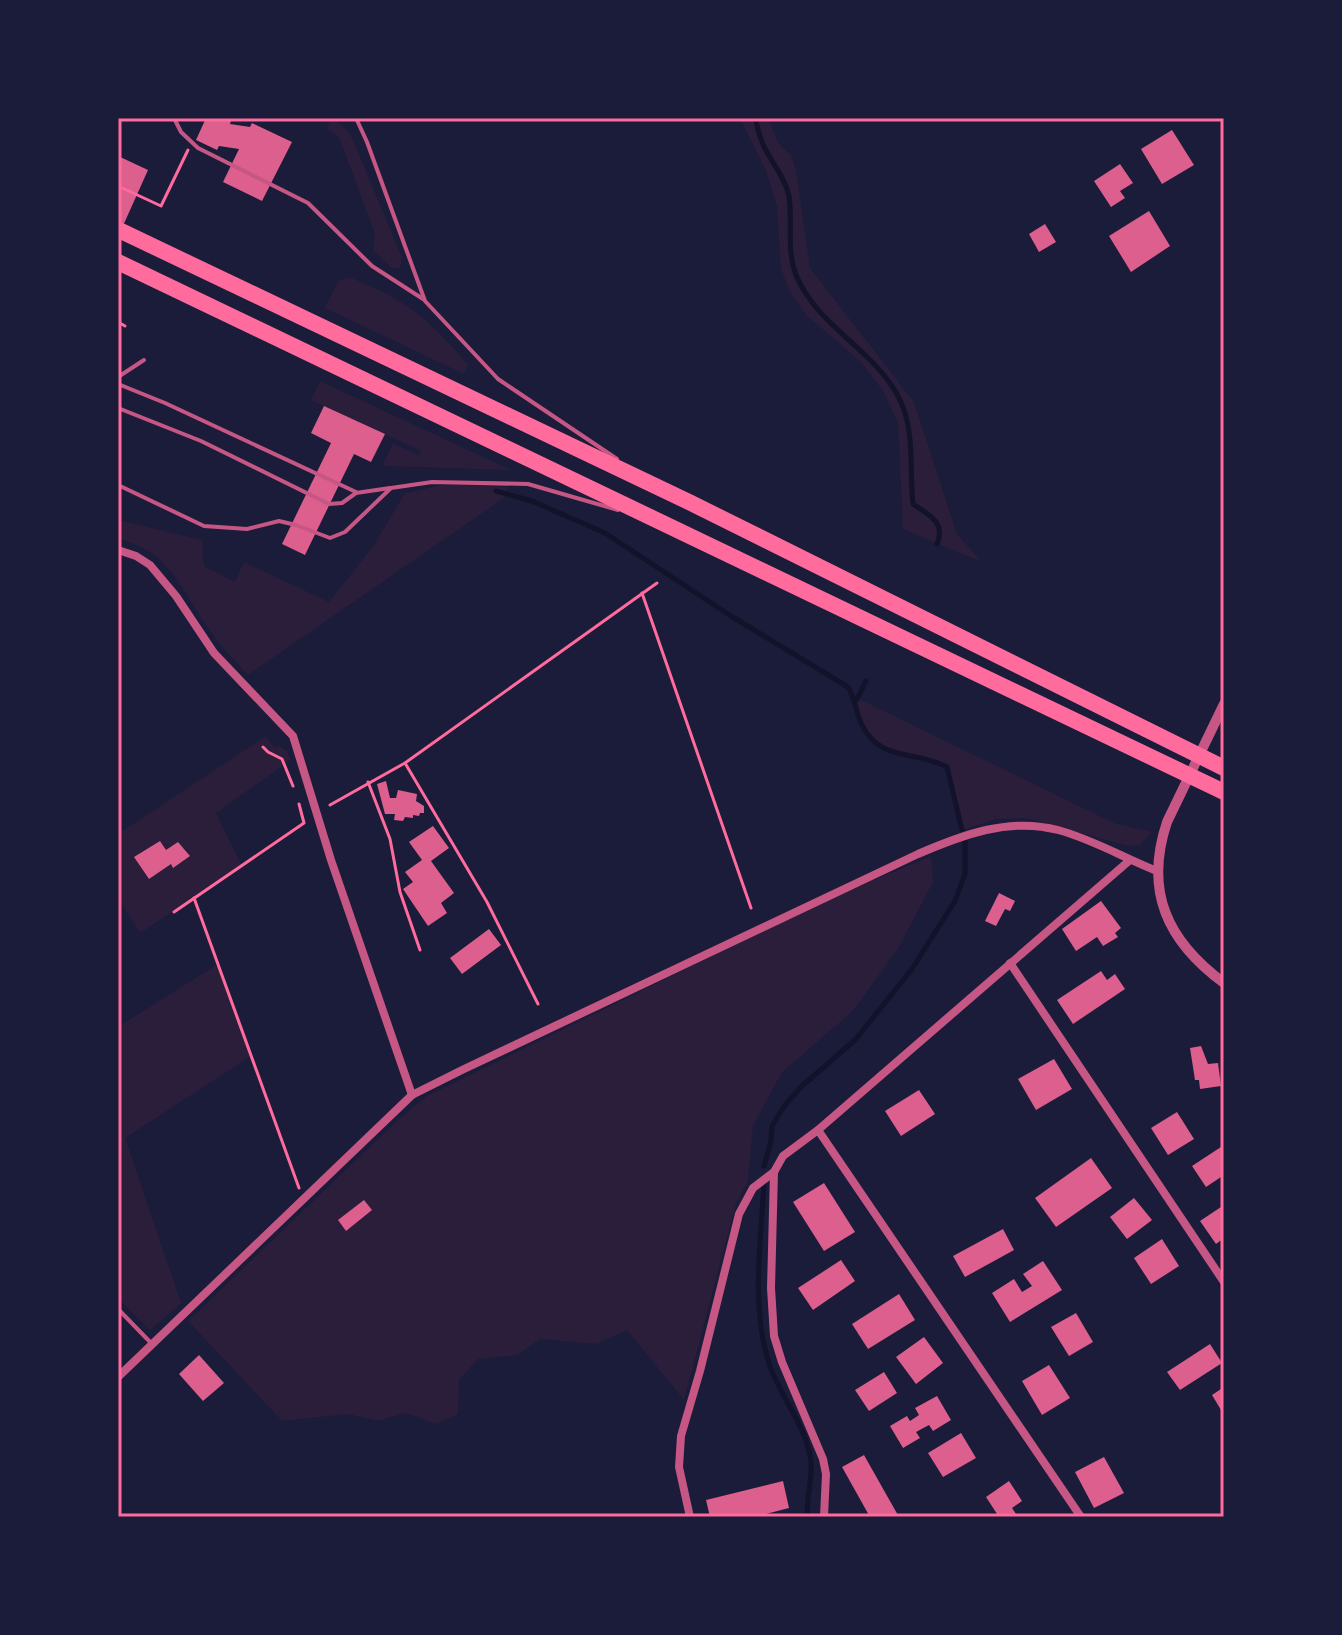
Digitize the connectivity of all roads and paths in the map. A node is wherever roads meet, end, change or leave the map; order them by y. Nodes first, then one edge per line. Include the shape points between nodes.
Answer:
1 (174, 118) edge
2 (356, 118) edge
3 (191, 143) junction
4 (118, 186) edge
5 (121, 231) dead end
6 (118, 262) edge
7 (425, 301) junction
8 (118, 322) edge
9 (125, 326) dead end
10 (144, 360) dead end
11 (118, 377) edge
12 (118, 384) edge
13 (118, 408) edge
14 (118, 485) edge
15 (391, 488) junction
16 (356, 493) junction
17 (691, 503) junction
18 (685, 531) junction
19 (118, 550) edge
20 (657, 583) dead end
21 (642, 593) junction
22 (1224, 704) edge
23 (263, 747) dead end
24 (405, 763) junction
25 (1217, 764) edge
26 (368, 782) junction
27 (294, 787) dead end
28 (1224, 792) edge
29 (298, 801) dead end
30 (330, 805) dead end
31 (1130, 860) junction
32 (1157, 871) junction
33 (194, 898) junction
34 (751, 908) dead end
35 (174, 912) dead end
36 (420, 950) dead end
37 (1010, 963) junction
38 (1224, 983) edge
39 (538, 1004) dead end
40 (412, 1095) junction
41 (818, 1130) junction
42 (774, 1172) junction
43 (303, 1199) junction
44 (1224, 1282) edge
45 (118, 1309) edge
46 (152, 1344) junction
47 (118, 1377) edge
48 (690, 1517) edge
49 (824, 1517) edge
50 (1081, 1517) edge

1 - 3 lane
2 - 7 lane
3 - 4 path via 161,206
3 - 7 lane via 308,203 372,266
5 - 17 highway
6 - 18 highway
7 - 17 lane via 511,388
8 - 9 path
10 - 11 lane
12 - 16 lane
13 - 16 lane via 201,441 321,502 335,505
14 - 15 lane via 204,526 247,529 288,522 330,538 345,532
15 - 16 lane
15 - 18 lane via 455,480 528,484
17 - 25 highway
18 - 28 highway
19 - 40 street via 152,567 209,647 293,736
20 - 21 path
21 - 24 path
21 - 34 path
22 - 32 street via 1173,806
23 - 27 path via 282,759
24 - 26 path
24 - 39 path via 487,902
26 - 30 path
26 - 36 path via 390,839 400,892
29 - 33 path via 304,823
31 - 32 street
31 - 37 street
31 - 40 street via 1039,826 965,834
32 - 38 street via 1162,905 1175,935
33 - 35 path
33 - 43 path
37 - 41 street
37 - 44 street
40 - 43 street
41 - 42 street via 783,1156
41 - 50 street
42 - 48 street via 753,1188 739,1214 681,1436 679,1467
42 - 49 street via 774,1336 823,1459
43 - 46 street
45 - 46 lane
46 - 47 street

